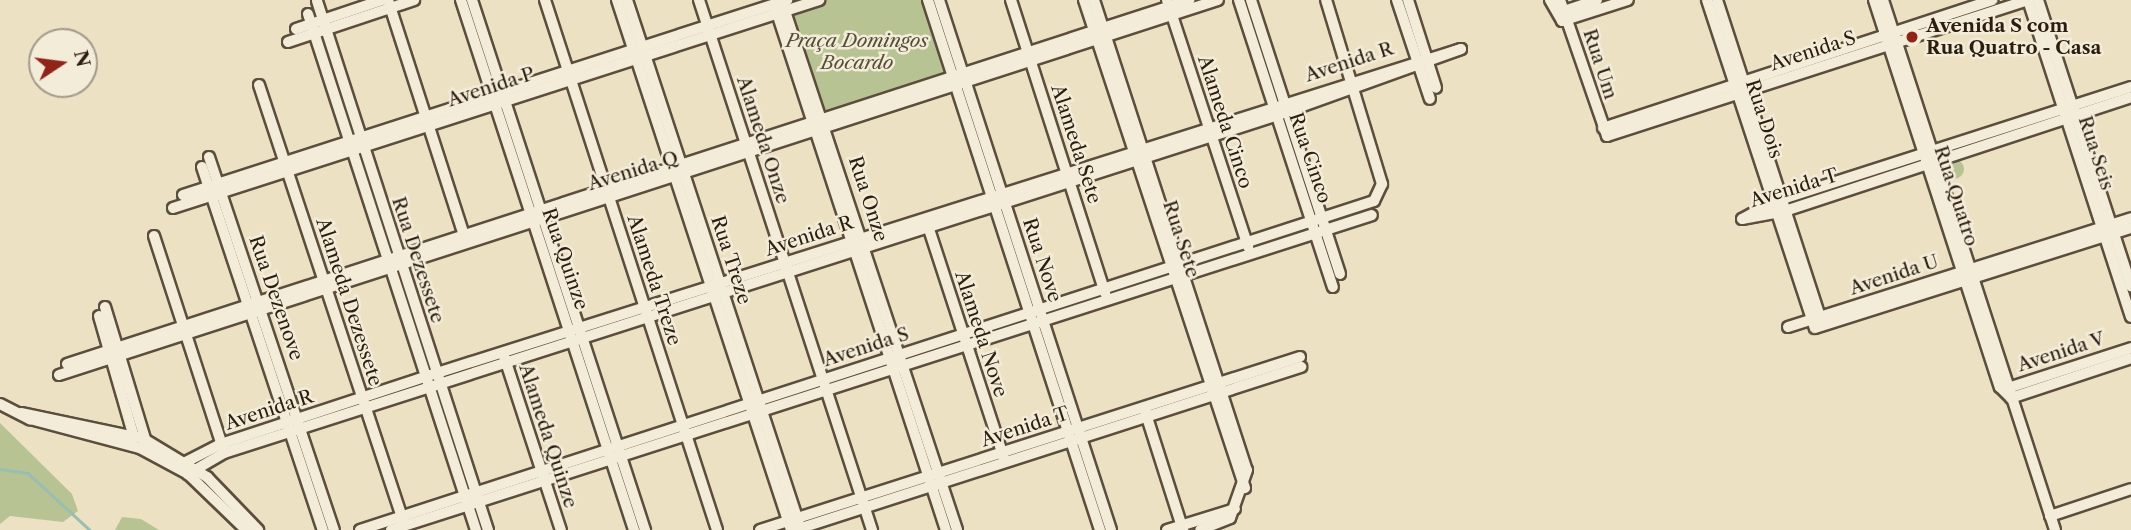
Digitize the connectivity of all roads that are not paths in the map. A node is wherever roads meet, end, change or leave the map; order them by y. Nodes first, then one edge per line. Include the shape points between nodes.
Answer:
1 (382, 0) edge
2 (414, 0) edge
3 (461, 0) edge
4 (471, 0) edge
5 (545, 0) edge
6 (617, 0) edge
7 (627, 0) edge
8 (699, 0) edge
9 (819, 0) edge
10 (928, 0) edge
11 (939, 0) edge
12 (1011, 0) edge
13 (1084, 0) edge
14 (1094, 0) edge
15 (1189, 0) edge
16 (1218, 0) edge
17 (1239, 0) edge
18 (1251, 0) edge
19 (1326, 0) edge
20 (1397, 0) edge
21 (1408, 0) edge
22 (1550, 0) edge
23 (1560, 0) edge
24 (1597, 0) edge
25 (1628, 0) edge
26 (1707, 0) edge
27 (1717, 0) edge
28 (1874, 0) edge
29 (1883, 0) edge
30 (1992, 0) edge
31 (2028, 0) edge
32 (2038, 0) edge
33 (317, 1) edge
34 (389, 4) edge
35 (780, 5) edge
36 (1170, 7) edge
37 (1562, 16) junction
38 (312, 24) junction
39 (324, 25) junction
40 (296, 29) dead end
41 (709, 31) junction
42 (1100, 34) junction
43 (1891, 39) junction
44 (288, 42) dead end
45 (1458, 50) dead end
46 (639, 53) junction
47 (1029, 57) junction
48 (1423, 61) junction
49 (569, 76) junction
50 (959, 79) junction
51 (259, 85) dead end
52 (1354, 85) junction
53 (2131, 87) edge
54 (1436, 88) dead end
55 (1741, 88) junction
56 (2131, 97) edge
57 (498, 99) junction
58 (1430, 99) dead end
59 (1287, 106) junction
60 (1276, 110) junction
61 (2069, 112) junction
62 (426, 121) junction
63 (820, 125) junction
64 (1210, 131) junction
65 (1606, 131) joint
66 (357, 144) junction
67 (747, 148) junction
68 (1140, 154) junction
69 (209, 157) dead end
70 (1930, 157) junction
71 (286, 166) junction
72 (202, 167) dead end
73 (677, 170) junction
74 (1068, 176) junction
75 (215, 190) junction
76 (606, 193) junction
77 (996, 194) junction
78 (183, 195) dead end
79 (1000, 205) junction
80 (1779, 206) junction
81 (173, 208) dead end
82 (536, 215) junction
83 (1372, 215) dead end
84 (2131, 218) edge
85 (927, 222) junction
86 (1320, 226) junction
87 (2131, 228) edge
88 (2108, 230) junction
89 (154, 236) dead end
90 (464, 238) junction
91 (859, 243) junction
92 (1247, 244) junction
93 (1250, 254) junction
94 (394, 260) junction
95 (786, 267) junction
96 (1179, 272) junction
97 (1340, 274) dead end
98 (1968, 275) junction
99 (325, 283) junction
100 (2131, 286) edge
101 (1333, 287) dead end
102 (717, 289) junction
103 (1106, 294) junction
104 (256, 309) junction
105 (102, 311) dead end
106 (646, 311) junction
107 (1036, 316) junction
108 (2131, 317) edge
109 (1818, 323) junction
110 (1788, 327) dead end
111 (576, 334) junction
112 (183, 335) junction
113 (964, 339) junction
114 (2131, 348) edge
115 (115, 354) junction
116 (504, 357) junction
117 (2131, 358) edge
118 (897, 362) junction
119 (1300, 362) dead end
120 (67, 364) dead end
121 (59, 375) dead end
122 (433, 379) junction
123 (825, 385) junction
124 (1218, 389) junction
125 (2007, 392) junction
126 (364, 402) junction
127 (0, 404) edge
128 (756, 407) junction
129 (21, 412) junction
130 (1145, 412) junction
131 (294, 425) junction
132 (682, 425) junction
133 (133, 434) junction
134 (1075, 435) junction
135 (686, 436) junction
136 (141, 443) junction
137 (613, 447) junction
138 (223, 449) junction
139 (616, 458) junction
140 (1003, 458) junction
141 (180, 463) junction
142 (191, 470) junction
143 (543, 476) junction
144 (935, 479) junction
145 (2131, 489) edge
146 (472, 499) junction
147 (863, 502) junction
148 (1235, 509) junction
149 (2050, 516) junction
150 (405, 524) edge
151 (795, 526) edge
152 (1182, 528) edge
153 (246, 530) edge
154 (258, 530) edge
155 (323, 530) edge
156 (334, 530) edge
157 (360, 530) edge
158 (391, 530) edge
159 (476, 530) edge
160 (488, 530) edge
161 (561, 530) edge
162 (634, 530) edge
163 (645, 530) edge
164 (717, 530) edge
165 (760, 530) edge
166 (872, 530) edge
167 (946, 530) edge
168 (957, 530) edge
169 (1100, 530) edge
170 (1111, 530) edge
171 (1167, 530) edge
172 (1200, 530) edge
173 (2055, 530) edge

1 - 39 street
2 - 34 street
3 - 57 street, Rua Quinze
4 - 57 street, Rua Quinze
5 - 49 street, Alameda Treze
6 - 46 street, Rua Treze
7 - 46 street, Rua Treze
8 - 41 street, Alameda Onze
9 - 35 street, Avenida P
10 - 50 street, Rua Nove
11 - 50 street, Rua Nove
12 - 47 street, Alameda Sete
13 - 42 street, Rua Sete
14 - 42 street, Rua Sete
15 - 36 street, Avenida Q
16 - 36 street, Avenida Q
17 - 60 street, Rua Cinco
18 - 59 street, Rua Cinco
19 - 52 street
20 - 48 street
21 - 48 street
22 - 37 street, Rua Um
23 - 37 street, Rua Um
24 - 37 street
25 - 37 street
26 - 55 street, Rua Dois
27 - 55 street, Rua Dois
28 - 43 street, Rua Quatro
29 - 43 street, Rua Quatro
30 - 43 street, Avenida S
31 - 43 street, Avenida S
31 - 61 street, Rua Seis
32 - 61 street, Rua Seis
33 - 39 street, Rua Dezessete
34 - 39 street
34 - 62 street
35 - 41 street, Avenida P
35 - 63 street, Rua Onze
36 - 42 street, Avenida Q
36 - 64 street, Alameda Cinco
37 - 65 street, Rua Um
38 - 39 street
38 - 40 street
38 - 44 street
38 - 66 street, Rua Dezessete
39 - 66 street, Rua Dezessete
41 - 46 street, Avenida P
41 - 67 street, Alameda Onze
42 - 47 street, Avenida Q
42 - 68 street, Rua Sete
43 - 55 street, Avenida S
43 - 70 street, Rua Quatro
45 - 48 street, Avenida R
46 - 49 street, Avenida P
46 - 73 street, Rua Treze
47 - 50 street, Avenida Q
47 - 74 street, Alameda Sete
48 - 52 street, Avenida R
48 - 54 street
48 - 58 street
49 - 57 street, Avenida P
49 - 76 street, Alameda Treze
50 - 63 street, Avenida Q
50 - 77 street, Rua Nove
51 - 71 street, Alameda Dezessete
52 - 59 street, Avenida R
52 - 86 street, Avenida S via 1380,194
53 - 61 street, Avenida T
55 - 65 street, Avenida S
55 - 80 street, Rua Dois
56 - 61 street, Avenida T
57 - 62 street, Avenida P
57 - 82 street, Rua Quinze
59 - 60 street, Avenida R
59 - 86 street, Rua Cinco
60 - 64 street, Avenida R
60 - 86 street, Rua Cinco
61 - 70 street, Avenida T
61 - 88 street, Rua Seis
62 - 66 street, Avenida P
62 - 90 street
63 - 67 street, Avenida Q
63 - 91 street, Rua Onze
64 - 68 street, Avenida R
64 - 92 street, Alameda Cinco
66 - 71 street, Avenida P
66 - 94 street, Rua Dezessete
67 - 73 street, Avenida Q
67 - 95 street, Alameda Onze
68 - 74 street, Avenida R
68 - 96 street, Rua Sete
69 - 75 street, Rua Dezenove
70 - 80 street, Avenida T
70 - 98 street, Rua Quatro
71 - 75 street, Avenida P
71 - 99 street, Alameda Dezessete
72 - 75 street, Rua Dezenove
73 - 76 street, Avenida Q
73 - 102 street, Rua Treze
74 - 77 street, Avenida R
74 - 79 street, Avenida R
74 - 103 street, Alameda Sete
75 - 78 street, Avenida P
75 - 81 street, Avenida P
75 - 104 street, Rua Dezenove
76 - 82 street, Avenida Q
76 - 106 street, Alameda Treze
77 - 79 street, Rua Nove
77 - 85 street, Avenida R
79 - 85 street, Avenida R
79 - 107 street, Rua Nove
80 - 109 street, Rua Dois
82 - 90 street, Avenida Q
82 - 111 street, Rua Quinze
83 - 86 street, Avenida S
84 - 88 street, Avenida U
85 - 91 street, Avenida R
85 - 113 street, Alameda Nove
86 - 92 street, Avenida S
86 - 93 street, Avenida S
86 - 97 street, Rua Cinco
86 - 101 street, Rua Cinco
87 - 88 street, Avenida U
88 - 98 street, Avenida U
88 - 100 street, Rua Seis
88 - 108 street, Rua Seis
89 - 112 street
90 - 94 street, Avenida Q
91 - 95 street, Avenida R
91 - 118 street, Rua Onze
92 - 93 street, Alameda Cinco
92 - 96 street, Avenida S
93 - 96 street, Avenida S
94 - 99 street, Avenida Q
94 - 122 street, Rua Dezessete
95 - 102 street, Avenida R
95 - 123 street, Alameda Onze
96 - 103 street, Avenida S
96 - 124 street, Rua Sete
98 - 109 street, Avenida U
98 - 125 street, Rua Quatro
99 - 104 street, Avenida Q
99 - 126 street, Alameda Dezessete
102 - 106 street, Avenida R
102 - 128 street, Rua Treze
103 - 107 street, Avenida S
104 - 112 street, Avenida Q
104 - 131 street, Rua Dezenove
105 - 115 street
106 - 111 street, Avenida R
106 - 132 street, Alameda Treze
107 - 113 street, Avenida S
107 - 134 street, Rua Nove
109 - 110 street, Avenida U
111 - 116 street, Avenida R
111 - 137 street, Rua Quinze
112 - 115 street, Avenida Q
112 - 138 street
113 - 118 street, Avenida S
113 - 140 street, Alameda Nove
114 - 125 street, Avenida V
115 - 120 street, Avenida Q
115 - 121 street, Avenida Q
115 - 133 street
115 - 136 street
116 - 122 street, Avenida R
116 - 143 street, Alameda Quinze
117 - 125 street, Avenida V
118 - 123 street, Avenida S
118 - 144 street, Rua Onze
119 - 124 street, Avenida T
122 - 126 street, Avenida R
122 - 146 street, Rua Dezessete
123 - 128 street, Avenida S
123 - 147 street, Alameda Onze
124 - 130 street, Avenida T
124 - 148 street, Rua Sete via 1244,492
125 - 149 street, Rua Quatro
126 - 131 street, Avenida R
126 - 150 street, Alameda Dezessete
127 - 129 street
128 - 132 street, Avenida S
128 - 135 street, Avenida S
128 - 151 street, Rua Treze
129 - 133 street
129 - 136 street
130 - 134 street, Avenida T
130 - 152 street
131 - 138 street, Avenida R
131 - 155 street, Rua Dezenove
131 - 156 street, Rua Dezenove
132 - 135 street, Alameda Treze
132 - 137 street, Avenida S
133 - 136 street
134 - 140 street, Avenida T
134 - 169 street, Rua Nove
134 - 170 street, Rua Nove
135 - 139 street, Avenida S
135 - 164 street, Alameda Treze
136 - 141 street
136 - 141 street via 149,453
137 - 139 street, Rua Quinze
137 - 143 street, Avenida S
138 - 141 street, Avenida R
138 - 142 street, Avenida R
139 - 143 street, Avenida S
139 - 162 street, Rua Quinze
139 - 163 street, Rua Quinze
140 - 144 street, Avenida T
141 - 142 street
142 - 153 street
142 - 154 street
143 - 146 street, Avenida S
143 - 161 street, Alameda Quinze
144 - 147 street, Avenida T
144 - 167 street, Rua Onze
144 - 168 street, Rua Onze
145 - 149 street
146 - 150 street, Avenida S
146 - 159 street, Rua Dezessete
146 - 160 street, Rua Dezessete
147 - 151 street, Avenida T
147 - 166 street, Alameda Onze
148 - 152 street
148 - 172 street via 1224,522
149 - 173 street, Rua Quatro
150 - 157 street, Avenida S
150 - 158 street, Avenida S
151 - 165 street, Avenida T
152 - 171 street

